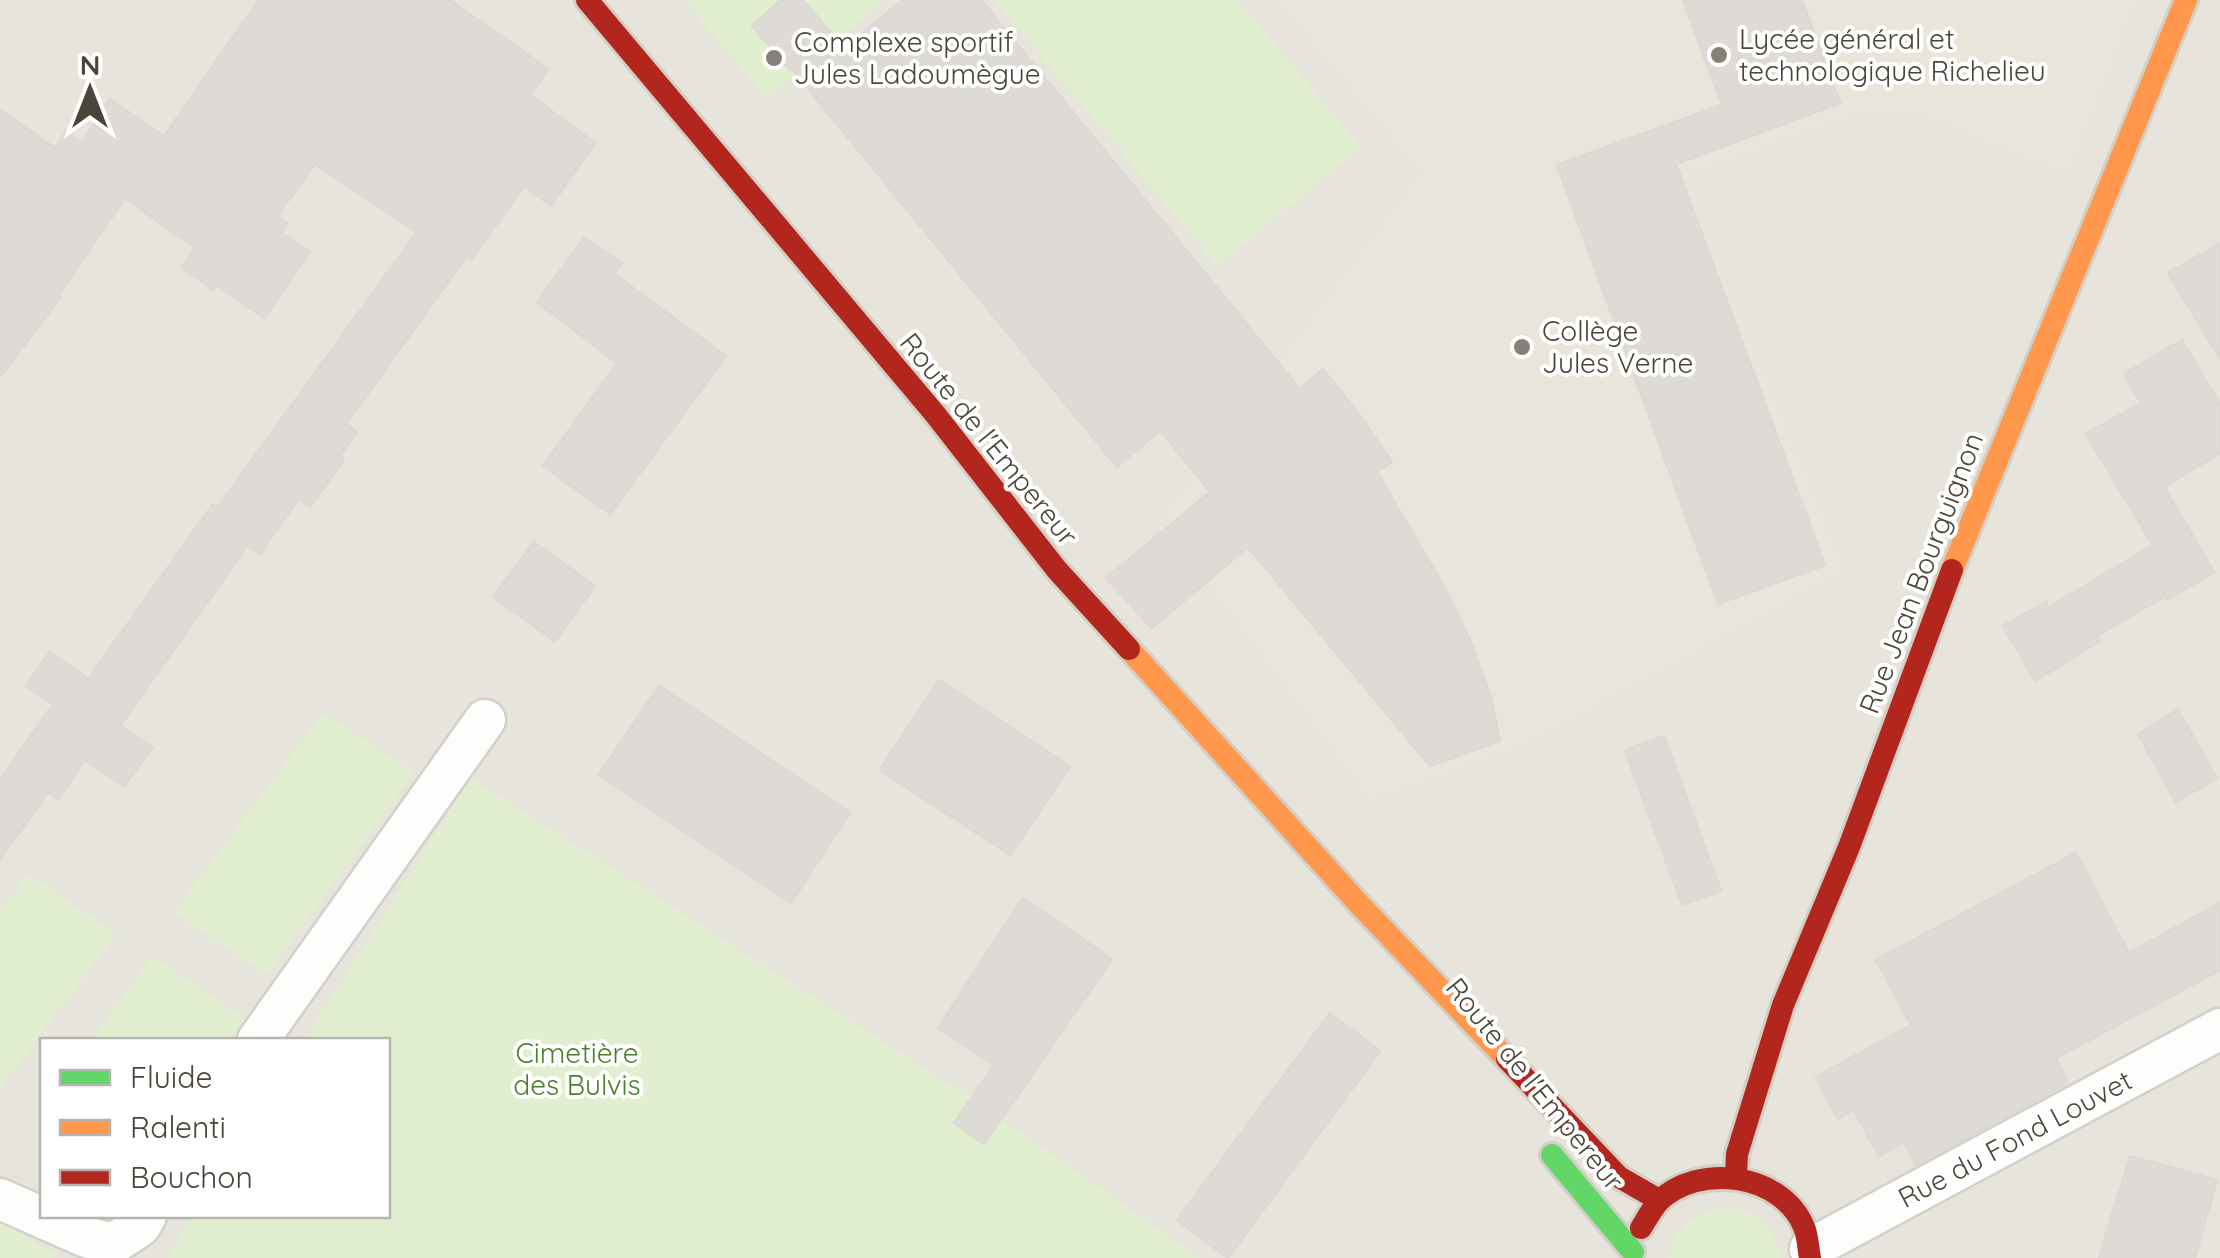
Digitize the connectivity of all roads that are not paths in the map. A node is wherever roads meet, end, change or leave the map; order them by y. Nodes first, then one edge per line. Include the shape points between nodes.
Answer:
1 (587, 0) edge
2 (2186, 0) edge
3 (485, 720) dead end
4 (1358, 904) junction
5 (2220, 1029) edge
6 (1448, 1031) dead end
7 (259, 1038) edge
8 (1533, 1134) dead end
9 (1736, 1175) junction
10 (0, 1199) edge
11 (1659, 1200) junction
12 (40, 1217) edge
13 (42, 1218) edge
14 (145, 1218) edge
15 (1810, 1253) edge
16 (1633, 1255) edge

1 - 4 main road, Route de l'Empereur via 935,414 1057,570
2 - 9 main road, Rue Jean Bourguignon via 1947,582 1783,1005
3 - 7 street
4 - 6 main road, Route de l'Empereur
4 - 11 main road, Route de l'Empereur via 1618,1177
5 - 15 street, Rue du Fond Louvet
8 - 16 main road, Route de l'Empereur
9 - 11 main road via 1708,1175
9 - 15 main road via 1785,1200 1801,1222
10 - 12 street
11 - 16 main road via 1642,1222
13 - 14 street via 113,1244

